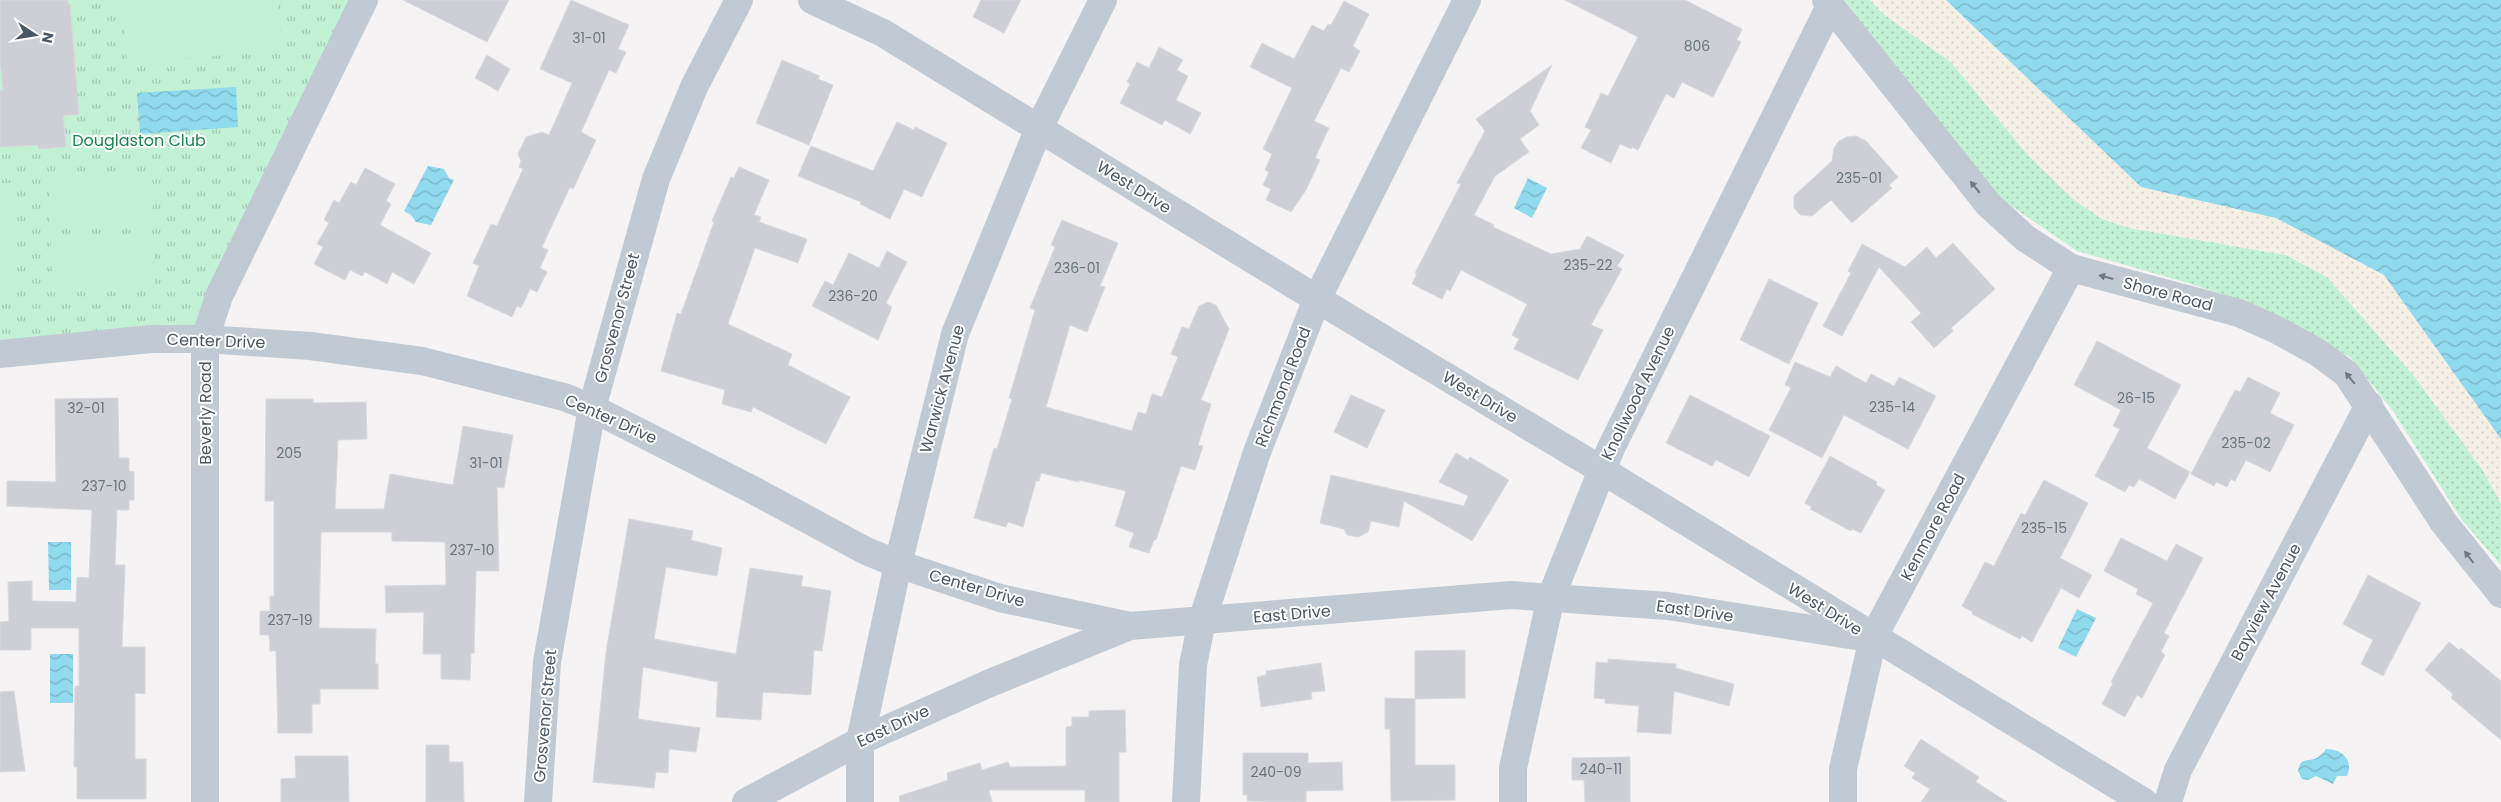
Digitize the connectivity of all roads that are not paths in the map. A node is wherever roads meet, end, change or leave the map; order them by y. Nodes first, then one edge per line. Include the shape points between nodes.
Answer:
1 (364, 0) edge
2 (738, 0) edge
3 (812, 0) edge
4 (1103, 0) edge
5 (1467, 0) edge
6 (1828, 3) edge
7 (1039, 128) junction
8 (2071, 268) junction
9 (1317, 300) junction
10 (205, 339) junction
11 (0, 354) edge
12 (2369, 405) junction
13 (592, 408) junction
14 (1600, 470) junction
15 (898, 564) junction
16 (2501, 594) edge
17 (1551, 597) junction
18 (1202, 621) junction
19 (1130, 626) junction
20 (1873, 638) junction
21 (860, 741) junction
22 (205, 802) edge
23 (538, 802) edge
24 (746, 802) edge
25 (860, 802) edge
26 (1186, 802) edge
27 (1513, 802) edge
28 (1843, 802) edge
29 (2144, 802) edge
30 (2168, 802) edge

1 - 10 street, Beverly Road via 219,296
2 - 13 street, Grosvenor Street via 694,87 656,179
3 - 7 street, West Drive via 883,33
4 - 7 street, Warwick Avenue
5 - 9 street, Richmond Road
8 -> 6 street, Shore Road via 2025,238 1988,204
6 - 14 street, Knollwood Avenue
7 - 9 street, West Drive
7 - 15 street, Warwick Avenue via 955,334
12 -> 8 street, Shore Road via 2347,374 2317,352 2277,330 2239,313
8 - 20 street, Kenmore Road
9 - 14 street, West Drive
9 - 18 street, Richmond Road via 1257,452
10 - 11 street, Center Drive via 151,339
10 - 13 street, Center Drive via 310,346 422,361 564,397
10 - 22 street, Beverly Road
16 -> 12 street, Shore Road via 2444,523
12 - 30 street, Bayview Avenue via 2178,770
13 - 15 street, Center Drive via 751,488 866,551
13 - 23 street, Grosvenor Street via 547,662
14 - 17 street, Knollwood Avenue
14 - 20 street, West Drive
15 - 19 street, Center Drive via 1000,598
15 - 21 street, Warwick Avenue
17 - 18 street, East Drive via 1511,595
17 - 20 street, East Drive via 1668,606
17 - 27 street, Knollwood Avenue via 1513,768
18 - 19 street, East Drive
18 - 26 street, Richmond Road via 1193,665
19 - 21 street, East Drive
20 - 28 street, Kenmore Road via 1843,769
20 - 29 street, West Drive
21 - 24 street, East Drive
21 - 25 street, Warwick Avenue

